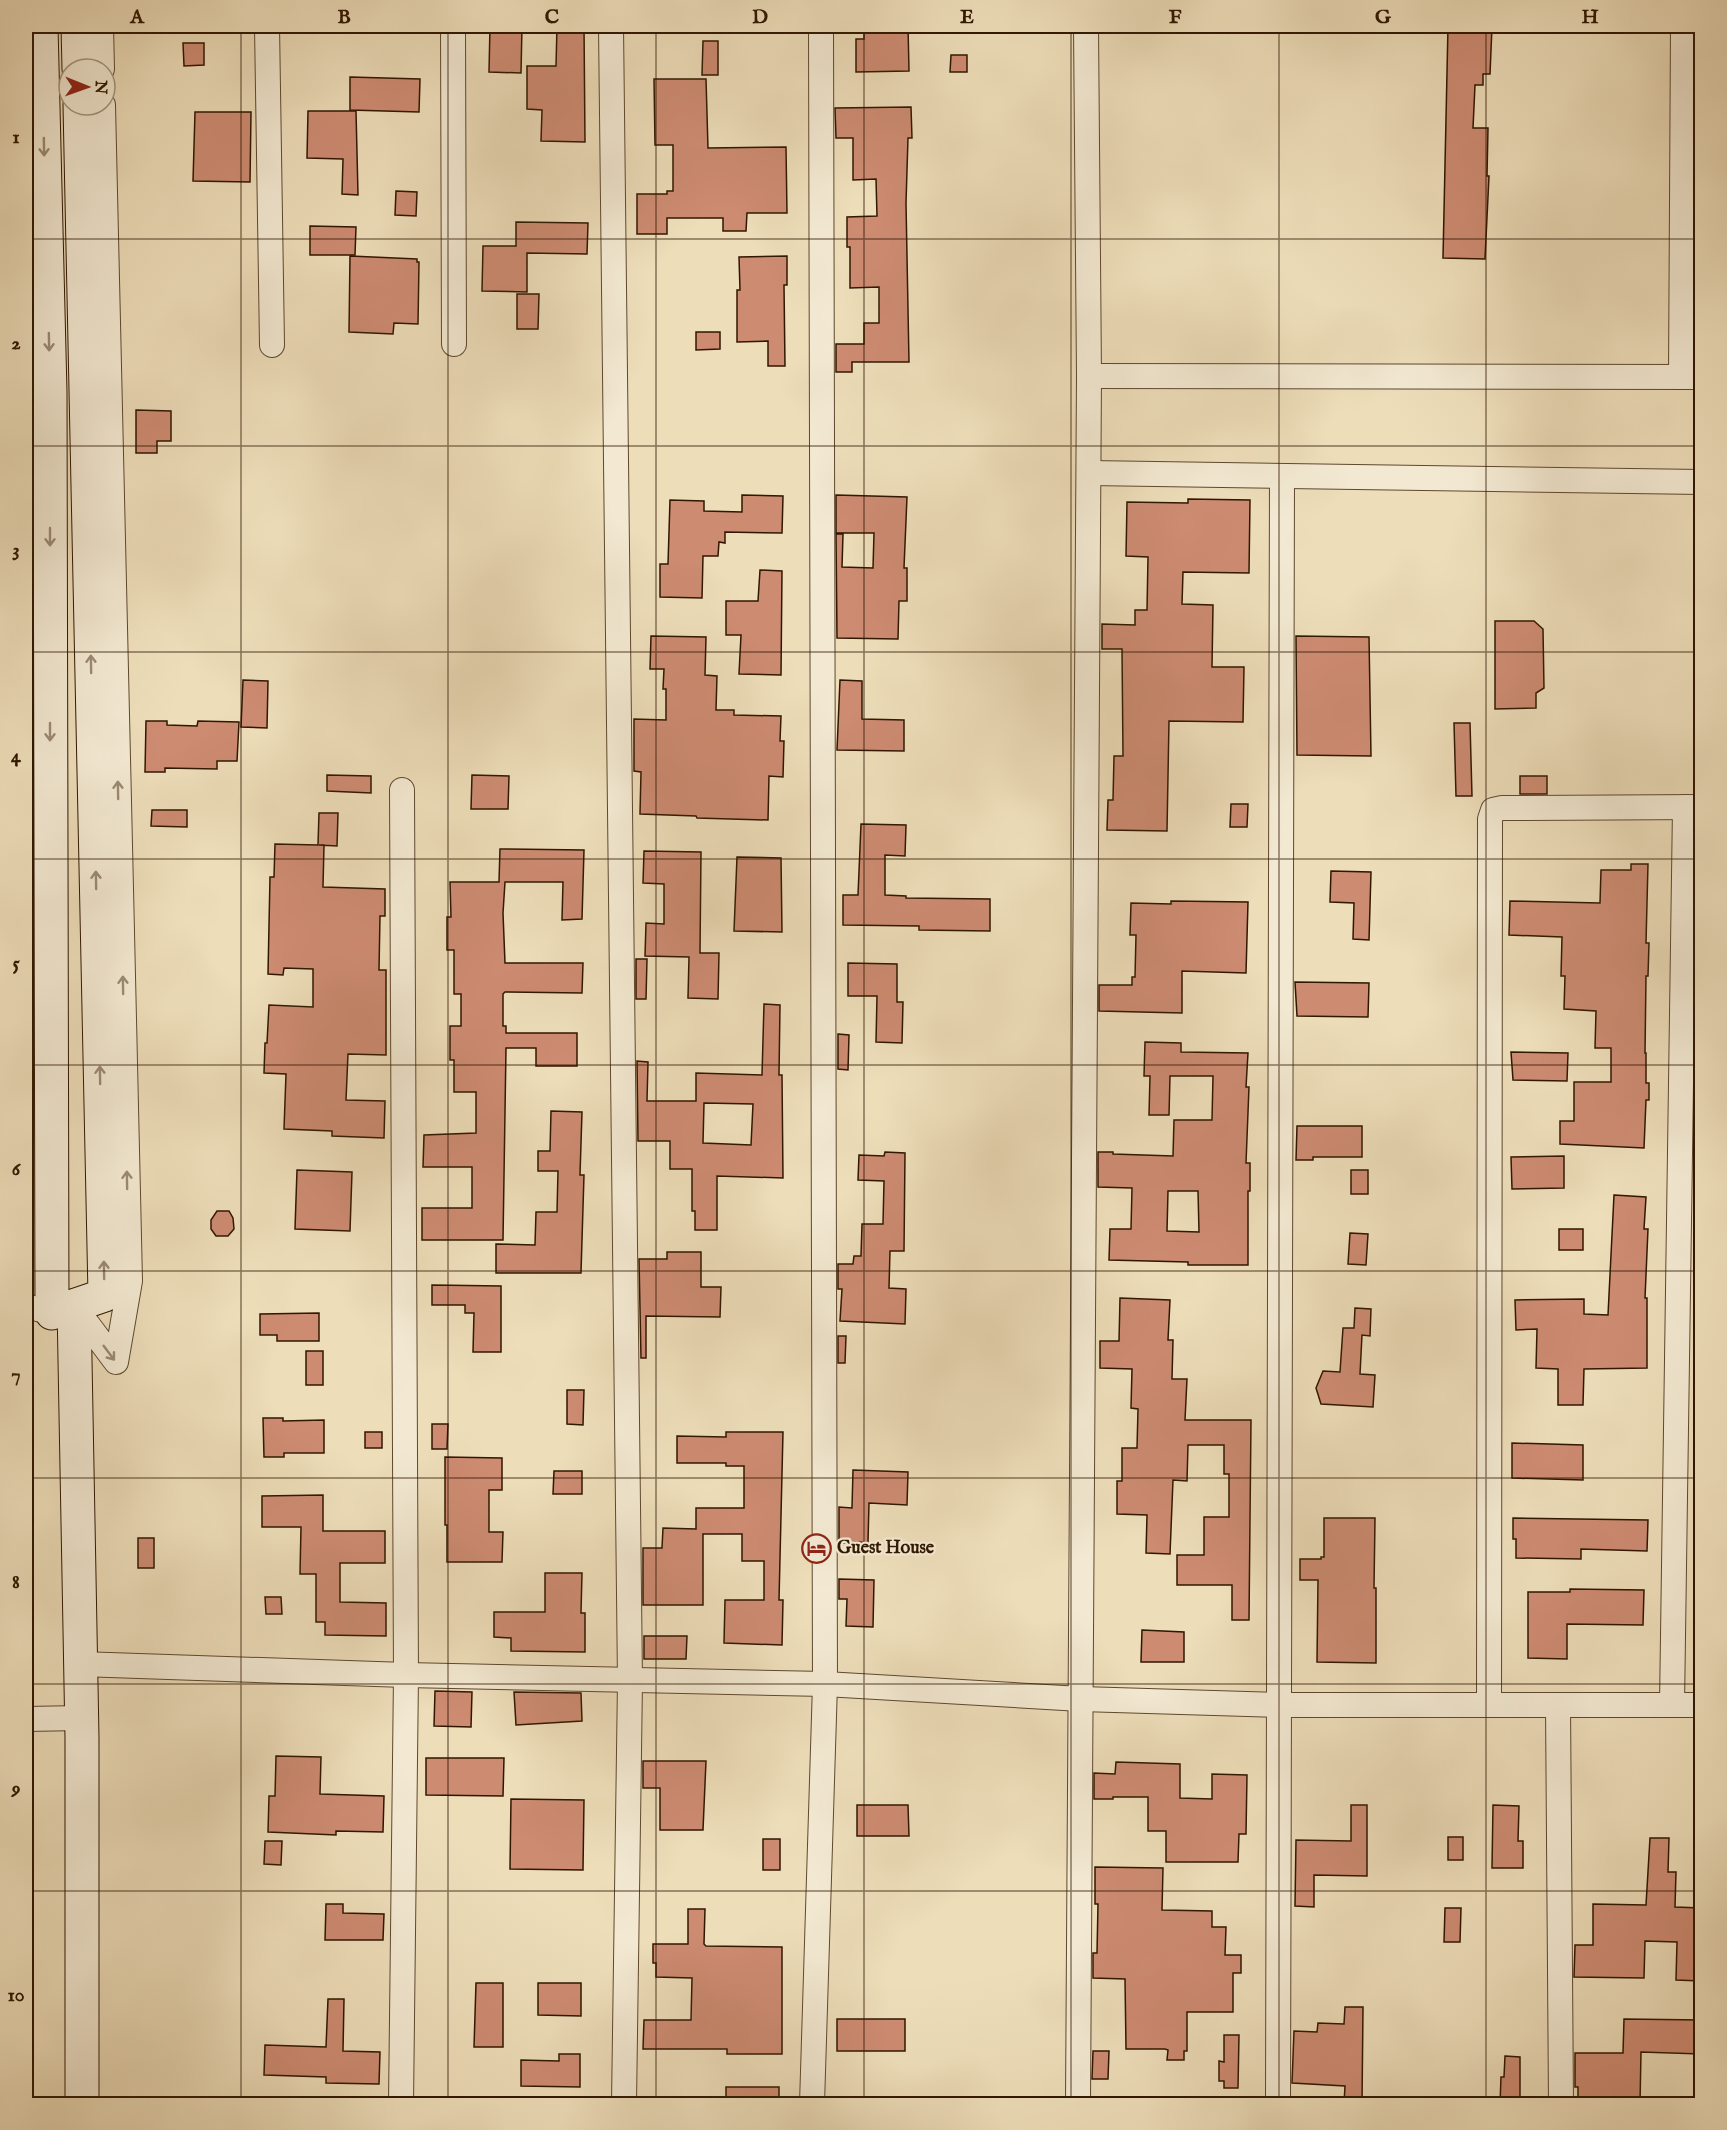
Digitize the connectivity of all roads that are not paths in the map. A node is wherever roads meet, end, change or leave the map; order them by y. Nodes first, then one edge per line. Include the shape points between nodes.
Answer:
1 (41, 26) edge
2 (78, 26) edge
3 (101, 26) edge
4 (267, 26) edge
5 (453, 26) edge
6 (611, 26) edge
7 (821, 26) edge
8 (1086, 26) edge
9 (1683, 26) edge
10 (79, 57) edge
11 (102, 57) edge
12 (80, 117) edge
13 (103, 117) edge
14 (454, 344) dead end
15 (272, 345) dead end
16 (1089, 375) junction
17 (1691, 377) edge
18 (1089, 473) junction
19 (1282, 476) junction
20 (1701, 482) edge
21 (402, 790) dead end
22 (1693, 807) edge
23 (50, 1309) edge
24 (80, 1665) junction
25 (406, 1675) junction
26 (630, 1681) junction
27 (825, 1684) junction
28 (1082, 1699) junction
29 (1489, 1704) junction
30 (1279, 1705) junction
31 (1558, 1705) junction
32 (1672, 1705) junction
33 (1701, 1705) edge
34 (81, 1718) junction
35 (26, 1719) edge
36 (82, 2104) edge
37 (401, 2104) edge
38 (624, 2104) edge
39 (812, 2104) edge
40 (1078, 2104) edge
41 (1278, 2104) edge
42 (1561, 2104) edge

1 -> 23 main road via 50,392
2 - 10 main road
3 - 11 street
4 - 15 street
5 - 14 street
6 - 26 street
7 - 27 street
8 - 16 street
9 - 17 street
23 -> 12 main road via 105,1295
23 -> 13 street via 116,1362 129,1281
16 - 17 street
16 - 18 street
18 - 19 street
18 - 28 street
19 - 20 street
19 - 30 street
21 - 25 street
22 - 29 street via 1502,808 1493,810 1490,819
22 - 32 street
23 - 24 main road
24 - 25 street
24 - 34 main road
25 - 26 street
25 - 37 street
26 - 27 street
26 - 38 street
27 - 28 street
27 - 39 street
28 - 30 street
28 - 40 street
29 - 30 street
29 - 31 street
30 - 41 street
31 - 32 street
31 - 42 street
32 - 33 street
34 - 35 street
34 - 36 main road

